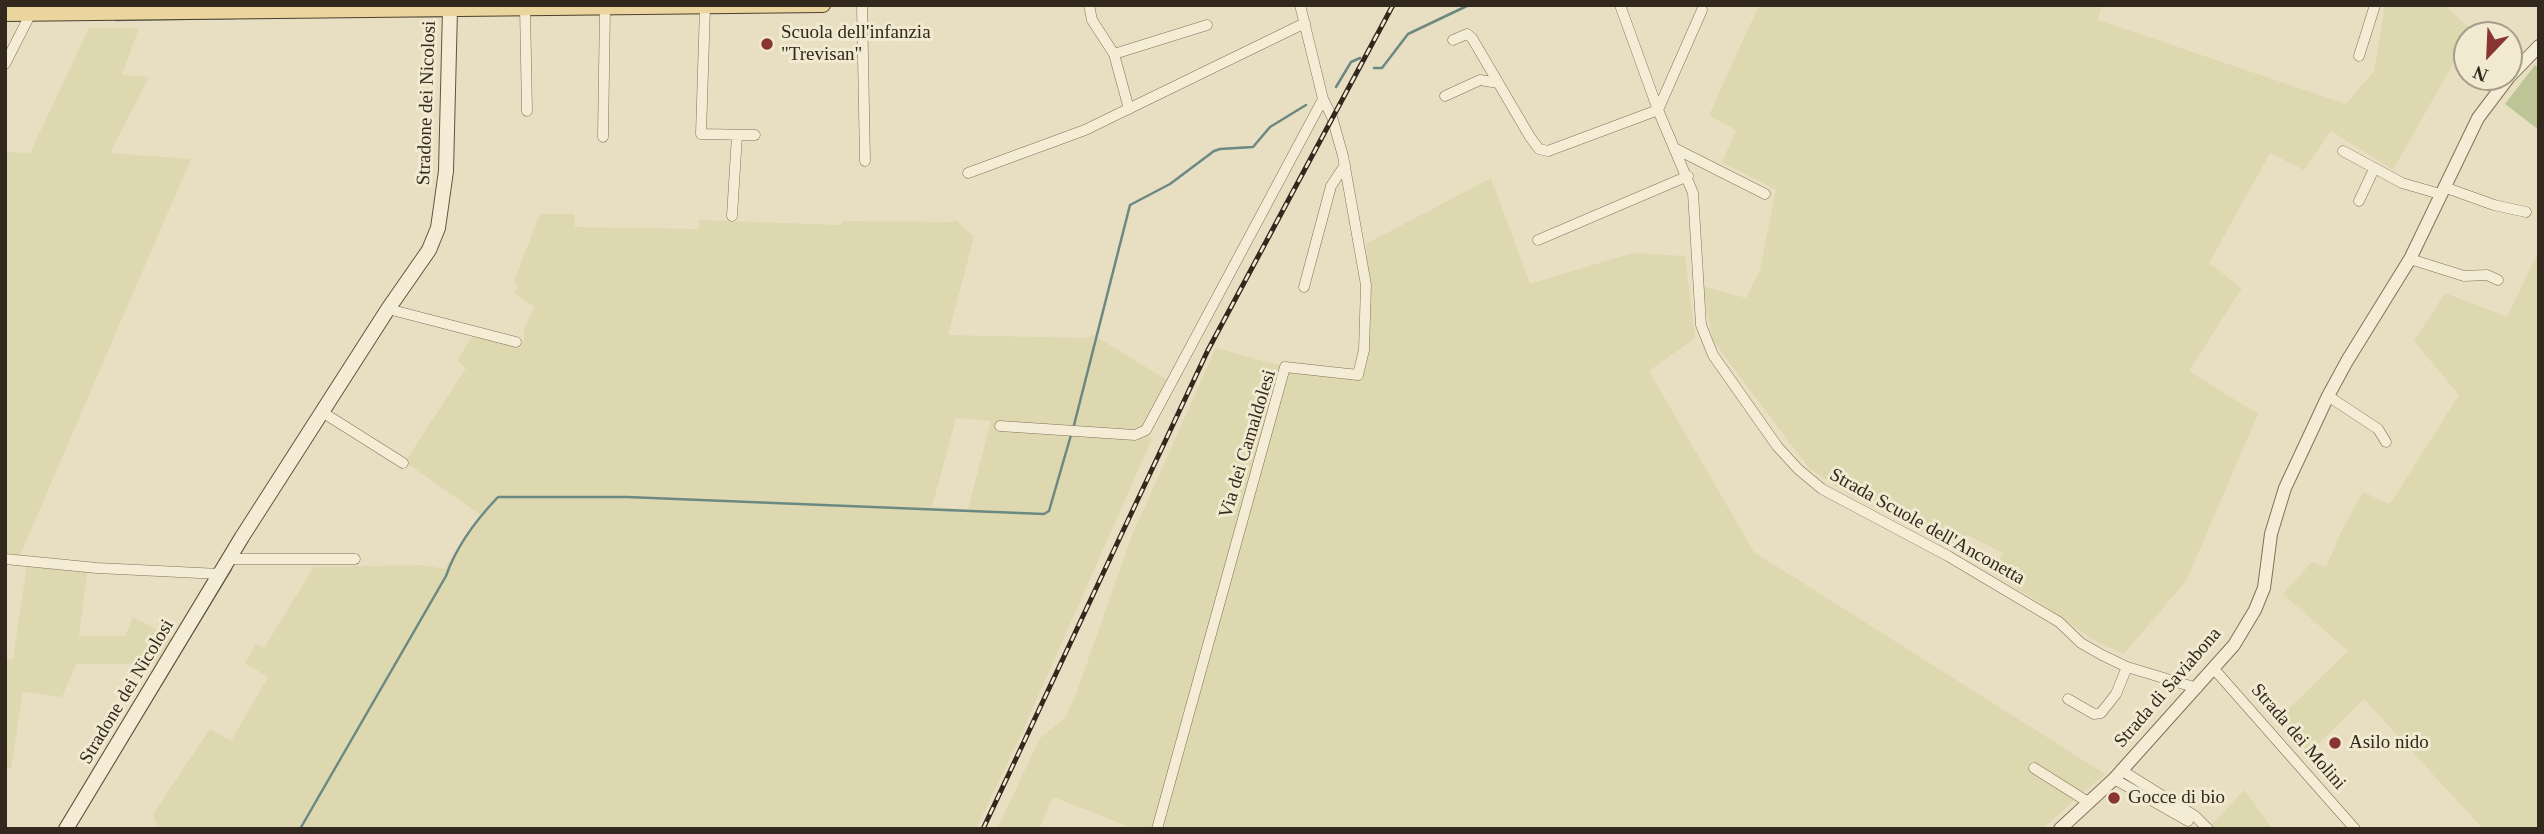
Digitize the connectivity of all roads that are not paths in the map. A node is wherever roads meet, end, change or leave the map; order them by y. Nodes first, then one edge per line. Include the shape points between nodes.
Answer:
1 (823, 5) edge
2 (862, 5) edge
3 (1089, 5) edge
4 (1300, 5) edge
5 (1620, 5) edge
6 (2375, 5) edge
7 (574, 6) edge
8 (649, 6) edge
9 (750, 6) edge
10 (379, 7) edge
11 (508, 7) edge
12 (604, 7) junction
13 (705, 7) junction
14 (228, 8) edge
15 (525, 8) junction
16 (31, 9) edge
17 (450, 9) junction
18 (1702, 10) dead end
19 (5, 13) edge
20 (1304, 23) junction
21 (1207, 25) dead end
22 (1453, 40) dead end
23 (2539, 46) edge
24 (1114, 54) junction
25 (2358, 56) dead end
26 (2523, 63) edge
27 (5, 64) edge
28 (1498, 82) junction
29 (2498, 91) edge
30 (1445, 96) dead end
31 (1323, 99) junction
32 (1129, 109) junction
33 (1658, 110) junction
34 (527, 111) dead end
35 (737, 135) junction
36 (755, 135) dead end
37 (603, 138) dead end
38 (1676, 149) junction
39 (2343, 151) dead end
40 (865, 161) dead end
41 (1345, 165) junction
42 (2374, 169) junction
43 (968, 173) dead end
44 (1688, 176) junction
45 (2442, 191) junction
46 (1765, 194) dead end
47 (2359, 201) dead end
48 (2526, 212) dead end
49 (732, 216) dead end
50 (1538, 240) dead end
51 (2410, 259) junction
52 (2498, 280) dead end
53 (1304, 287) dead end
54 (388, 309) junction
55 (516, 342) dead end
56 (2328, 396) junction
57 (322, 412) junction
58 (1000, 426) dead end
59 (2386, 442) dead end
60 (403, 463) dead end
61 (5, 559) edge
62 (229, 559) junction
63 (355, 559) dead end
64 (220, 574) junction
65 (2127, 667) junction
66 (2214, 669) junction
67 (2197, 688) junction
68 (2068, 699) dead end
69 (2034, 768) dead end
70 (2117, 774) junction
71 (2088, 802) junction
72 (2188, 821) dead end
73 (66, 829) edge
74 (1157, 829) edge
75 (2060, 829) edge
76 (2207, 829) edge
77 (2355, 829) edge

1 - 9 main road
2 - 40 street
3 - 24 street via 1092,20
4 - 20 street, Via dei Camaldolesi
5 - 33 street, Strada Scuole dell'Anconetta
6 - 25 street
7 - 12 main road
7 - 15 main road
8 - 12 main road
8 - 13 main road
9 - 13 main road
10 - 14 main road
10 - 17 main road
11 - 15 main road
11 - 17 main road
12 - 37 street
13 - 35 street via 701,134
14 - 16 main road
15 - 34 street
16 - 19 main road
16 - 27 street
17 - 54 main road, Stradone dei Nicolosi via 446,171 438,228 418,270
18 - 33 street
20 - 31 street, Via dei Camaldolesi
20 - 32 street
21 - 24 street
22 - 28 street via 1467,34 1472,38
23 - 26 street, Strada di Saviabona
24 - 32 street
28 - 30 street via 1480,80
28 - 33 street via 1530,137 1539,149 1548,151
29 - 45 street, Strada di Saviabona via 2478,118
31 - 41 street, Via dei Camaldolesi
31 - 58 street via 1146,430 1135,435
32 - 43 street
33 - 38 street, Strada Scuole dell'Anconetta
35 - 36 street
35 - 49 street
38 - 44 street, Strada Scuole dell'Anconetta
38 - 46 street
39 - 42 street
41 - 53 street via 1331,186
41 - 74 street, Via dei Camaldolesi via 1366,285 1364,351 1358,375 1285,367
42 - 45 street via 2402,183
42 - 47 street
44 - 50 street
44 - 65 street, Strada Scuole dell'Anconetta via 1693,193 1701,325 1713,355 1777,446 1822,489 1948,555 2059,622 2081,643
45 - 48 street
45 - 51 street, Strada di Saviabona
51 - 52 street via 2463,276 2487,275
51 - 56 street, Strada di Saviabona
54 - 55 street
54 - 57 main road, Stradone dei Nicolosi
56 - 59 street via 2378,429
56 - 66 street, Strada di Saviabona via 2285,488 2255,610
57 - 60 street
57 - 62 main road, Stradone dei Nicolosi
61 - 64 street
62 - 63 street
62 - 64 main road, Stradone dei Nicolosi
64 - 73 main road, Stradone dei Nicolosi
65 - 67 street, Strada Scuole dell'Anconetta
65 - 68 street via 2116,694 2101,713 2094,714
66 - 67 street, Strada di Saviabona
66 - 77 street, Strada dei Molini
67 - 70 street, Strada di Saviabona
69 - 71 street
70 - 71 street, Strada di Saviabona
70 - 72 street
70 - 76 street, Strada di Saviabona via 2195,816
71 - 75 street, Strada di Saviabona

